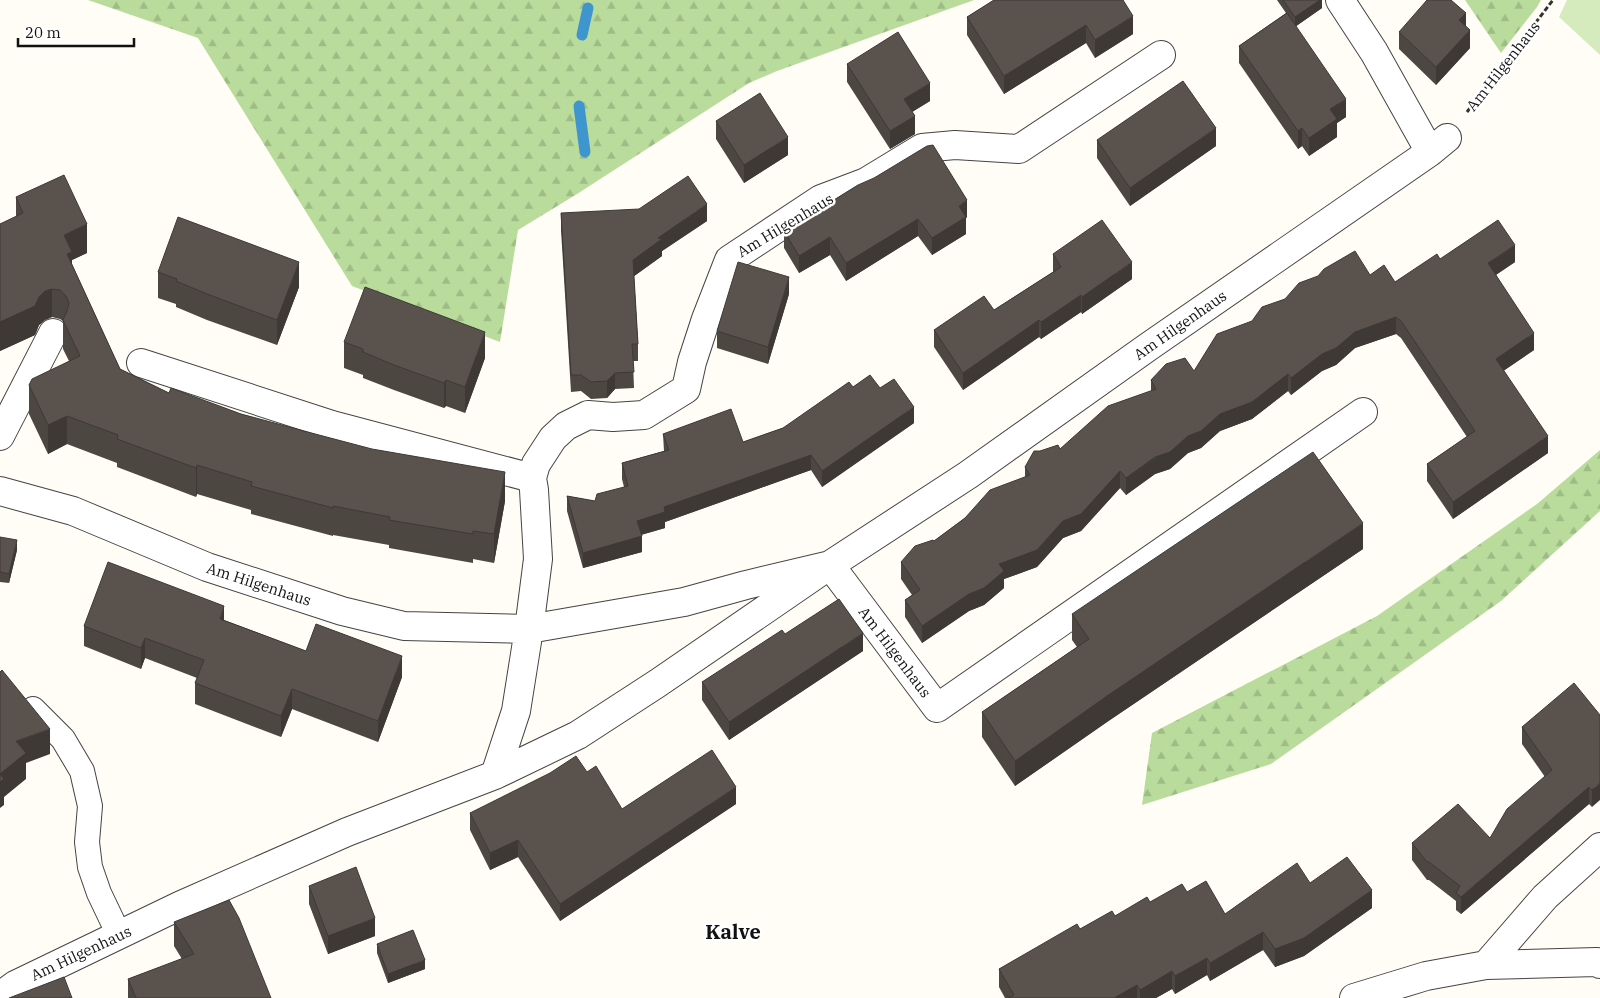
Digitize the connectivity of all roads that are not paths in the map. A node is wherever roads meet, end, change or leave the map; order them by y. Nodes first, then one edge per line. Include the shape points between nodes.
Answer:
1 (1340, 0) edge
2 (1161, 55) dead end
3 (53, 333) dead end
4 (142, 364) dead end
5 (1363, 412) dead end
6 (0, 436) edge
7 (532, 478) junction
8 (0, 491) edge
9 (830, 565) junction
10 (529, 629) junction
11 (33, 709) edge
12 (495, 775) junction
13 (1600, 847) edge
14 (119, 935) junction
15 (1600, 964) edge
16 (1486, 965) junction
17 (0, 996) edge
18 (1354, 998) edge

1 - 9 street, Am Hilgenhaus via 1439,145 968,475
2 - 7 street, Am Hilgenhaus via 1019,149 955,145 922,148 866,182 821,199 729,260 700,337 686,389 644,416 588,416 566,426 553,438 536,464
3 - 6 street
4 - 7 street via 332,425
5 - 9 street, Am Hilgenhaus via 937,708
7 - 10 street, Am Hilgenhaus via 538,559
8 - 10 street, Am Hilgenhaus via 73,512 207,567 342,611 404,626
9 - 10 street, Am Hilgenhaus via 684,602
9 - 12 street, Am Hilgenhaus via 578,735
10 - 12 street, Am Hilgenhaus via 516,711
11 - 14 lane via 63,739 82,772 90,806 90,866
12 - 14 street, Am Hilgenhaus via 347,832
13 - 16 street via 1545,897
14 - 17 street, Am Hilgenhaus via 15,985
15 - 16 street
16 - 18 street via 1426,976

